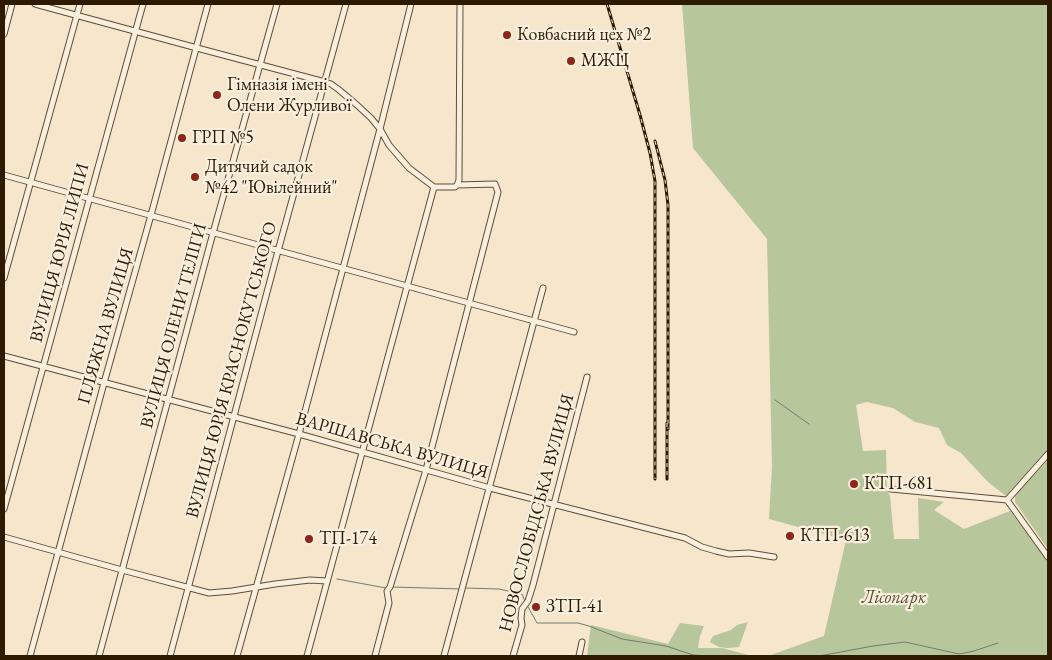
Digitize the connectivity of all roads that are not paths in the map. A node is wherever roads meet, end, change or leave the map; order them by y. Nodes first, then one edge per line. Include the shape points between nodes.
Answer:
1 (12, 4) edge
2 (35, 4) edge
3 (80, 4) edge
4 (144, 4) edge
5 (208, 4) edge
6 (277, 4) edge
7 (346, 4) edge
8 (412, 4) edge
9 (460, 4) edge
10 (77, 15) junction
11 (136, 31) junction
12 (4, 34) edge
13 (196, 48) junction
14 (260, 65) junction
15 (325, 82) junction
16 (380, 129) junction
17 (4, 175) edge
18 (29, 183) junction
19 (457, 185) junction
20 (434, 187) junction
21 (89, 199) junction
22 (152, 216) junction
23 (213, 233) junction
24 (278, 251) junction
25 (343, 268) junction
26 (4, 278) edge
27 (406, 286) junction
28 (543, 288) dead end
29 (470, 303) junction
30 (534, 322) junction
31 (574, 332) dead end
32 (4, 356) edge
33 (43, 366) junction
34 (586, 377) dead end
35 (104, 382) junction
36 (168, 400) junction
37 (234, 417) junction
38 (299, 434) junction
39 (362, 452) junction
40 (1048, 454) edge
41 (426, 470) junction
42 (490, 488) junction
43 (891, 489) dead end
44 (1007, 500) junction
45 (553, 504) junction
46 (4, 509) edge
47 (4, 537) edge
48 (57, 552) junction
49 (774, 557) dead end
50 (1048, 557) edge
51 (122, 570) junction
52 (327, 581) junction
53 (188, 587) junction
54 (256, 587) junction
55 (582, 642) dead end
56 (30, 656) edge
57 (99, 656) edge
58 (170, 656) edge
59 (237, 656) edge
60 (307, 656) edge
61 (375, 656) edge
62 (444, 656) edge
63 (513, 656) edge
64 (579, 656) edge

1 - 12 street
2 - 10 street
3 - 10 street
4 - 11 street, ВУЛИЦЯ ЮРІЯ ЛИПИ
5 - 13 street, ПЛЯЖНА ВУЛИЦЯ
6 - 14 street, ВУЛИЦЯ ОЛЕНИ ТЕЛІГИ
7 - 15 street, ВУЛИЦЯ ЮРІЯ КРАСНОКУТСЬКОГО
8 - 16 street
9 - 19 street
10 - 11 street
10 - 18 street
11 - 13 street
11 - 21 street, ВУЛИЦЯ ЮРІЯ ЛИПИ
13 - 14 street
13 - 22 street, ПЛЯЖНА ВУЛИЦЯ
14 - 15 street
14 - 23 street, ВУЛИЦЯ ОЛЕНИ ТЕЛІГИ
15 - 16 street via 357,105
15 - 24 street, ВУЛИЦЯ ЮРІЯ КРАСНОКУТСЬКОГО
16 - 20 street via 389,146 409,168
16 - 25 street
17 - 18 street
18 - 21 street
18 - 26 street
19 - 20 street
19 - 29 street via 495,184 498,192
20 - 27 street
21 - 22 street
21 - 33 street, ВУЛИЦЯ ЮРІЯ ЛИПИ
22 - 23 street
22 - 35 street, ПЛЯЖНА ВУЛИЦЯ
23 - 24 street
23 - 36 street, ВУЛИЦЯ ОЛЕНИ ТЕЛІГИ
24 - 25 street
24 - 37 street, ВУЛИЦЯ ЮРІЯ КРАСНОКУТСЬКОГО
25 - 27 street
25 - 38 street
27 - 29 street
27 - 39 street
28 - 30 street
29 - 30 street
29 - 41 street
30 - 31 street
30 - 42 street
32 - 33 street, ВАРШАВСЬКА ВУЛИЦЯ
33 - 35 street, ВАРШАВСЬКА ВУЛИЦЯ
33 - 46 street, ВУЛИЦЯ ЮРІЯ ЛИПИ
34 - 45 street, НОВОСЛОБІДСЬКА ВУЛИЦЯ
35 - 36 street, ВАРШАВСЬКА ВУЛИЦЯ
35 - 48 street, ПЛЯЖНА ВУЛИЦЯ
36 - 37 street, ВАРШАВСЬКА ВУЛИЦЯ
36 - 51 street, ВУЛИЦЯ ОЛЕНИ ТЕЛІГИ
37 - 38 street, ВАРШАВСЬКА ВУЛИЦЯ
37 - 53 street, ВУЛИЦЯ ЮРІЯ КРАСНОКУТСЬКОГО
38 - 39 street, ВАРШАВСЬКА ВУЛИЦЯ
38 - 54 street
39 - 41 street, ВАРШАВСЬКА ВУЛИЦЯ
39 - 52 street
40 - 44 street
41 - 42 street, ВАРШАВСЬКА ВУЛИЦЯ
41 - 61 street via 387,591 389,603
42 - 45 street, ВАРШАВСЬКА ВУЛИЦЯ
42 - 62 street
43 - 44 street
44 - 50 street
45 - 49 street, ВАРШАВСЬКА ВУЛИЦЯ via 685,538 716,551
45 - 63 street, НОВОСЛОБІДСЬКА ВУЛИЦЯ via 533,585 522,610 522,625
47 - 48 street
48 - 51 street
48 - 56 street, ПЛЯЖНА ВУЛИЦЯ
51 - 53 street
51 - 57 street, ВУЛИЦЯ ОЛЕНИ ТЕЛІГИ
52 - 54 street
52 - 60 street
53 - 54 street via 209,593
53 - 58 street, ВУЛИЦЯ ЮРІЯ КРАСНОКУТСЬКОГО
54 - 59 street
55 - 64 street

